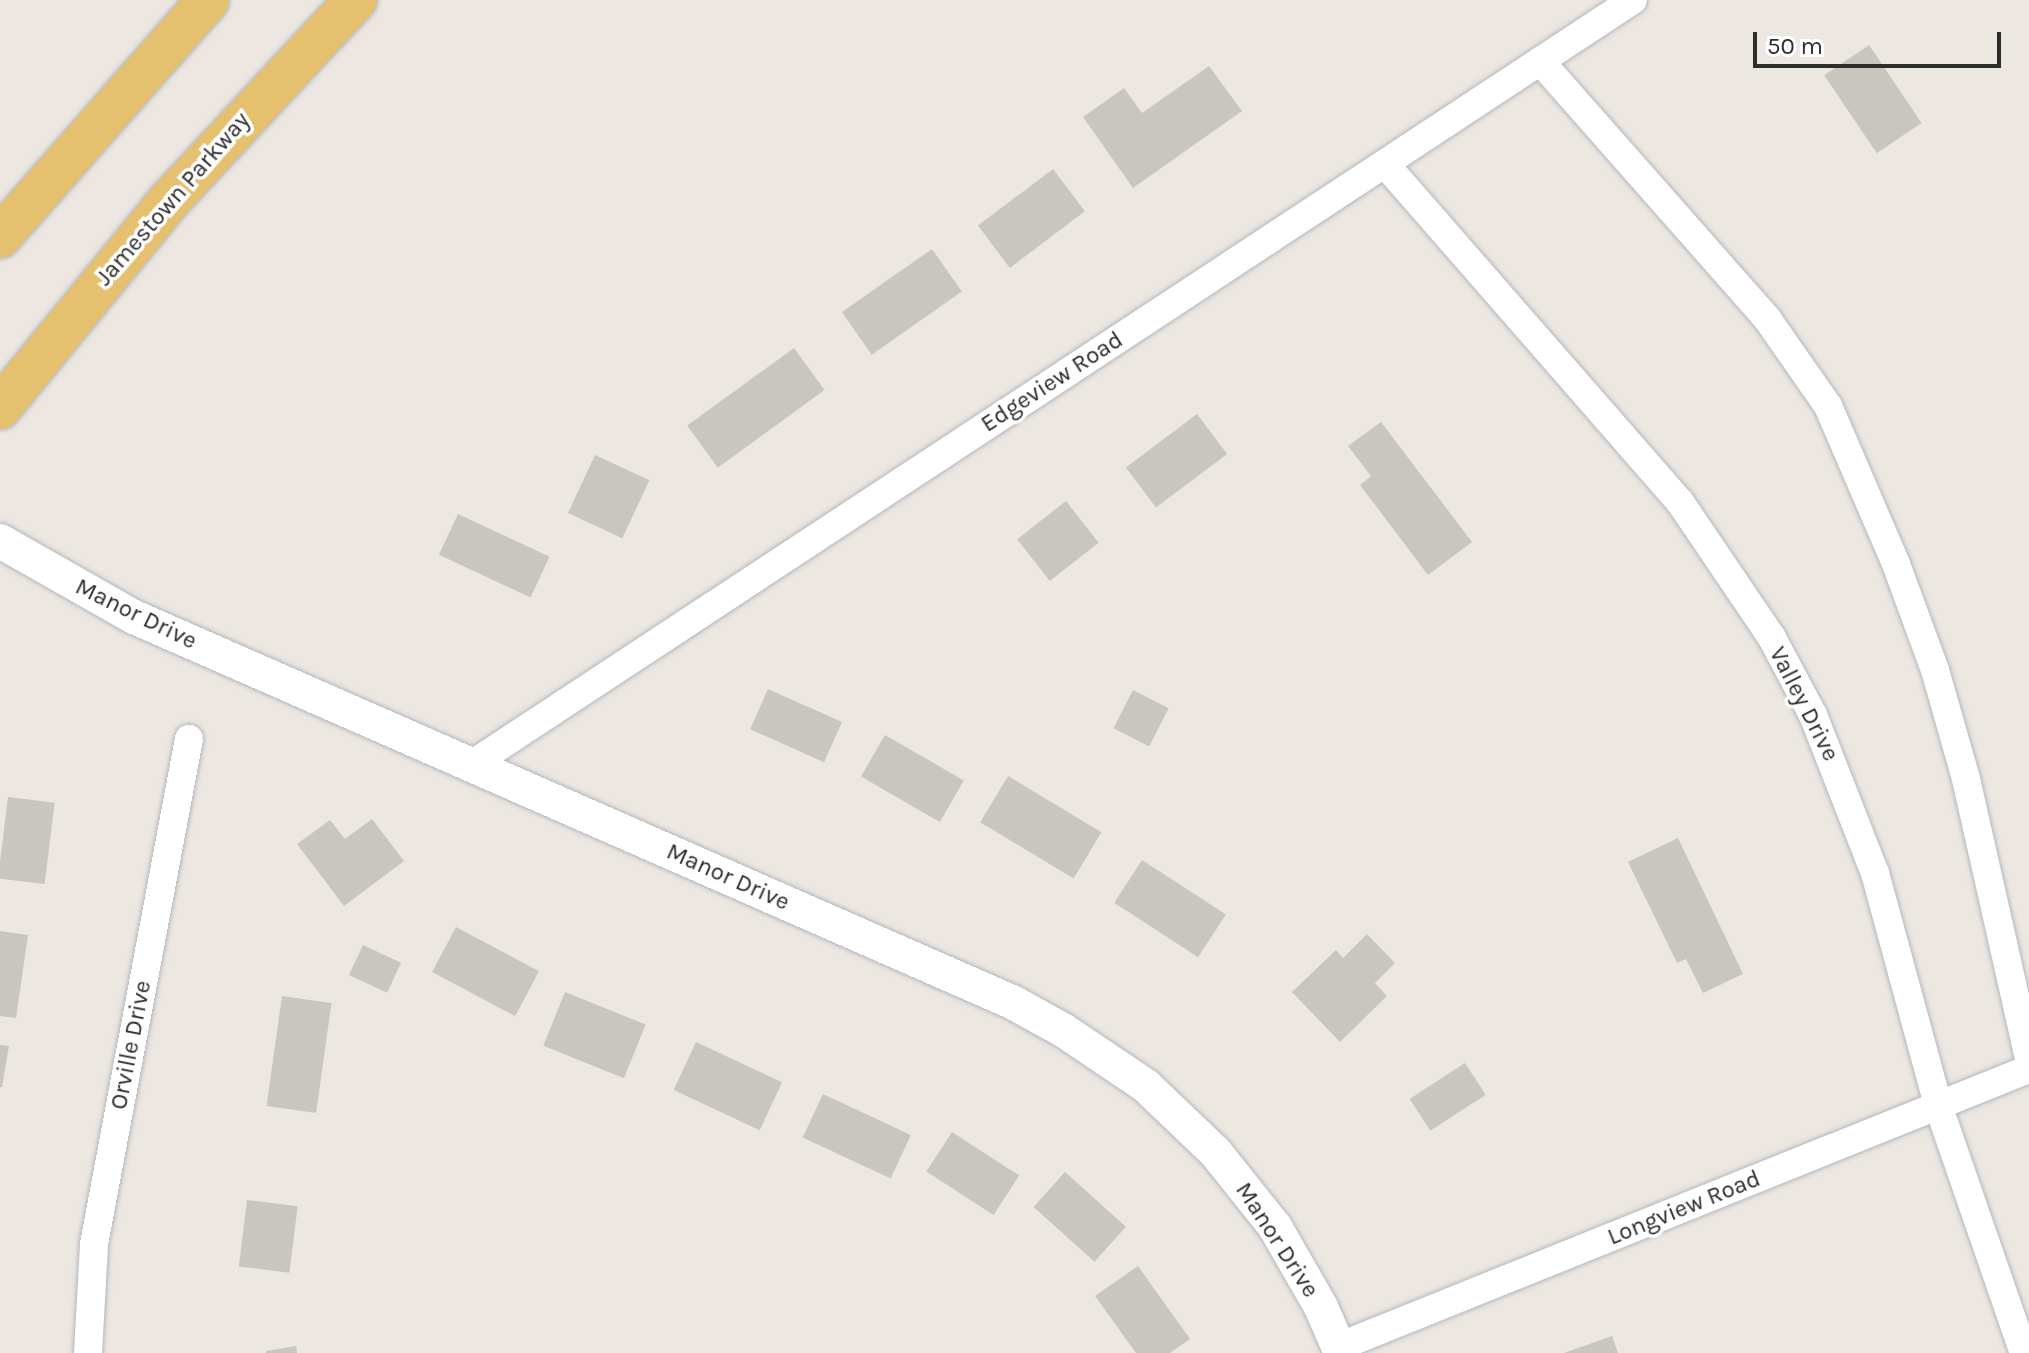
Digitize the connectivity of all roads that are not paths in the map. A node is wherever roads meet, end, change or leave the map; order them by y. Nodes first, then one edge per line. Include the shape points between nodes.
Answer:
1 (208, 0) edge
2 (356, 0) edge
3 (1633, 0) edge
4 (1540, 61) junction
5 (1385, 164) junction
6 (0, 237) edge
7 (0, 408) edge
8 (0, 541) edge
9 (189, 739) dead end
10 (471, 765) junction
11 (2029, 1059) edge
12 (2029, 1069) edge
13 (1938, 1105) junction
14 (1340, 1350) edge
15 (88, 1353) edge
16 (2024, 1353) edge

1 - 6 main road
2 - 7 main road, Jamestown Parkway via 168,202
3 - 4 street, Edgeview Road
4 - 5 street, Edgeview Road
4 - 11 street via 1768,320 1828,406 1935,670 1966,779
5 - 10 street, Edgeview Road
5 - 13 street, Valley Drive via 1632,441 1772,638 1848,793
8 - 10 street, Manor Drive via 134,617
9 - 15 street, Orville Drive via 94,1244
10 - 14 street, Manor Drive via 1014,1003 1108,1059 1184,1120 1246,1188 1300,1268
12 - 13 street, Longview Road
13 - 14 street, Longview Road
13 - 16 street, Valley Drive

